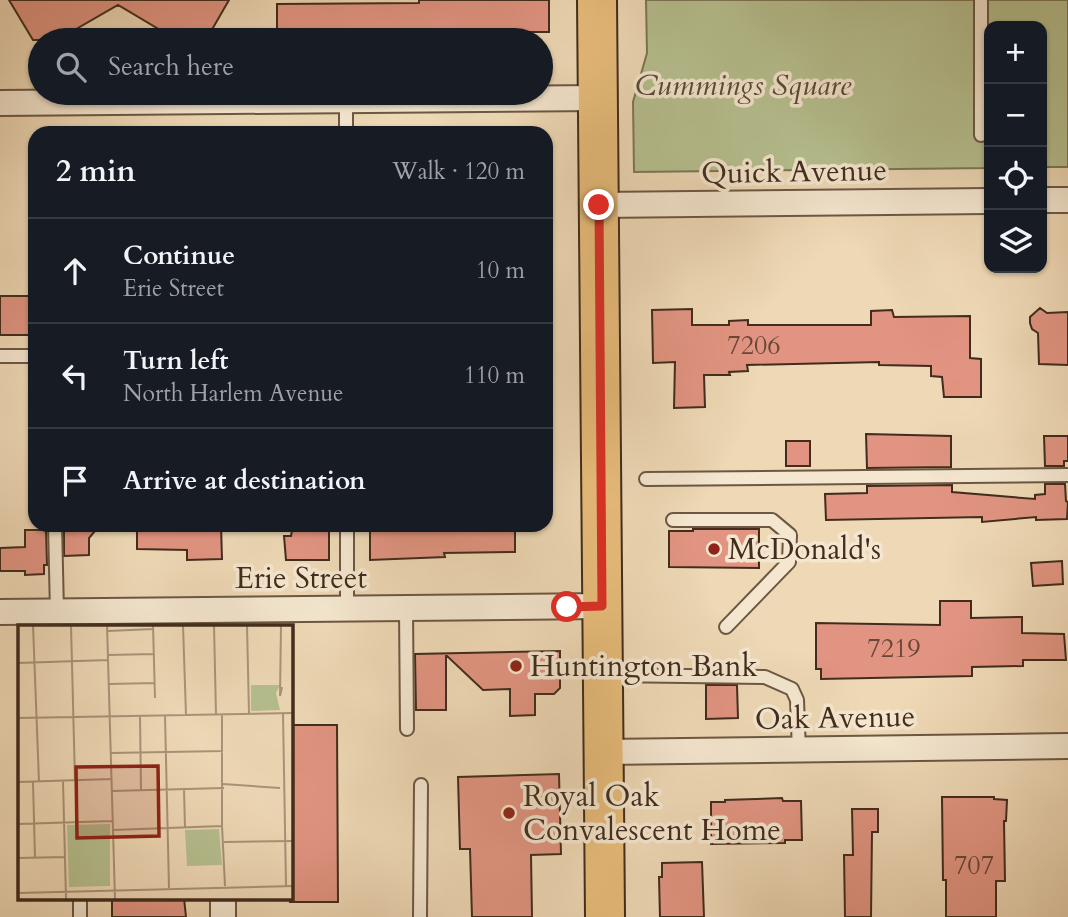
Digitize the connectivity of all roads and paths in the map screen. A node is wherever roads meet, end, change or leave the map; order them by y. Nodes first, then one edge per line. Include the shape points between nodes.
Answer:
1 (597, 0) edge
2 (981, 0) edge
3 (553, 98) edge
4 (598, 98) junction
5 (0, 103) edge
6 (28, 103) edge
7 (346, 105) edge
8 (346, 126) edge
9 (982, 135) dead end
10 (1047, 200) edge
11 (1068, 200) edge
12 (984, 201) edge
13 (599, 205) junction
14 (0, 356) edge
15 (28, 356) edge
16 (1068, 475) edge
17 (646, 479) dead end
18 (673, 520) dead end
19 (56, 532) edge
20 (347, 532) edge
21 (602, 606) junction
22 (406, 608) junction
23 (347, 609) junction
24 (0, 612) edge
25 (69, 617) edge
26 (222, 618) edge
27 (726, 627) dead end
28 (603, 675) junction
29 (407, 729) dead end
30 (1068, 746) edge
31 (799, 751) junction
32 (604, 752) junction
33 (421, 785) dead end
34 (420, 917) edge
35 (605, 917) edge

1 - 4 main road
2 - 9 lane
3 - 4 street
4 - 13 main road
5 - 6 street
7 - 8 lane
10 - 11 street
12 - 13 street, Quick Avenue
13 - 21 main road
14 - 15 lane
16 - 17 lane
18 - 27 lane via 772,520 790,534 789,562
19 - 25 lane
20 - 23 lane
21 - 22 street, Erie Street
21 - 28 main road
22 - 23 street, Erie Street
22 - 29 lane
23 - 26 street, Erie Street
24 - 25 street, Erie Street
25 - 26 street, Erie Street
28 - 31 lane via 765,677 792,689 797,700
28 - 32 main road
30 - 31 street, Oak Avenue
31 - 32 street, Oak Avenue
32 - 35 main road
33 - 34 lane

